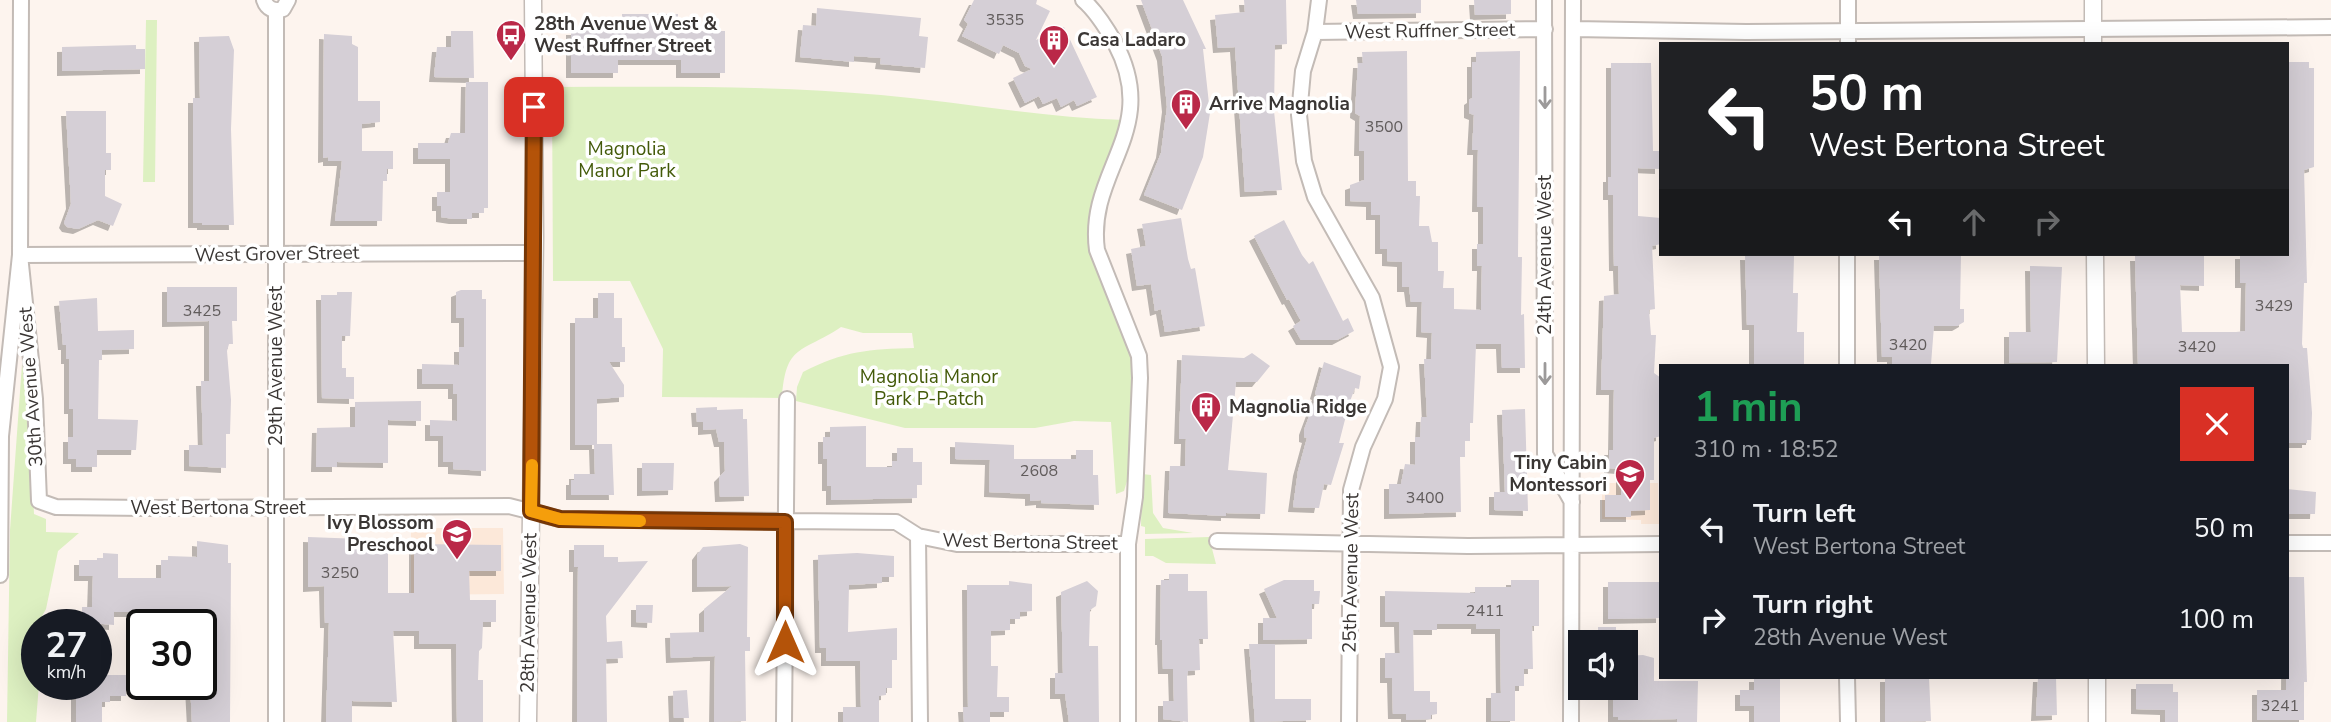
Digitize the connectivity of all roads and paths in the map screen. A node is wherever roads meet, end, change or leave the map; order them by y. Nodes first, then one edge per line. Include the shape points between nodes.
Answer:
1 (22, 0) edge
2 (264, 0) edge
3 (288, 0) edge
4 (533, 0) edge
5 (1083, 0) edge
6 (1319, 0) edge
7 (1544, 0) edge
8 (1573, 0) edge
9 (1848, 0) edge
10 (2093, 0) edge
11 (276, 11) junction
12 (2331, 27) edge
13 (1545, 29) junction
14 (1573, 29) junction
15 (1315, 32) junction
16 (1848, 37) edge
17 (2093, 37) edge
18 (535, 253) junction
19 (276, 254) junction
20 (20, 255) junction
21 (1847, 256) edge
22 (2095, 256) edge
23 (1847, 364) edge
24 (2095, 364) edge
25 (787, 399) dead end
26 (1573, 503) junction
27 (56, 507) joint
28 (276, 509) junction
29 (531, 511) junction
30 (785, 522) junction
31 (918, 536) junction
32 (1217, 541) dead end
33 (1349, 543) junction
34 (2289, 543) edge
35 (2331, 543) edge
36 (1128, 544) junction
37 (1659, 544) edge
38 (1572, 545) junction
39 (0, 575) edge
40 (1847, 679) edge
41 (2097, 679) edge
42 (276, 722) edge
43 (528, 722) edge
44 (784, 722) edge
45 (919, 722) edge
46 (1128, 722) edge
47 (1349, 722) edge
48 (1571, 722) edge
49 (1848, 722) edge
50 (2097, 722) edge

1 - 20 street, 30th Avenue West
2 - 11 street
3 - 11 street
4 - 18 street, 28th Avenue West
5 - 36 street via 1108,31 1130,83 1131,115 1097,213 1095,232 1097,250 1139,356 1135,498
6 - 15 street, 25th Avenue West
7 - 13 street, 24th Avenue West
8 - 14 street, 24th Avenue West
9 - 16 street
10 - 17 street
11 - 19 street, 29th Avenue West
12 - 17 street
13 - 15 street, West Ruffner Street
13 -> 26 street, 24th Avenue West via 1545,454
14 - 16 street
14 - 26 street, 24th Avenue West
15 - 33 street, 25th Avenue West via 1303,71 1298,115 1304,161 1315,197 1372,298 1391,368 1385,399 1363,447 1351,490
16 - 17 street
18 - 19 street, West Grover Street
18 - 29 street, 28th Avenue West
19 - 20 street, West Grover Street
19 - 28 street, 29th Avenue West
20 - 27 street, 30th Avenue West via 35,399 39,501
20 - 39 street, 30th Avenue West via 1,436
21 - 23 street
22 - 24 street
25 - 30 street
26 - 38 street, 24th Avenue West
27 - 28 street, West Bertona Street
28 - 29 street, West Bertona Street via 509,506
28 - 42 street, 29th Avenue West
29 - 30 street, West Bertona Street via 560,519
29 - 43 street, 28th Avenue West
30 - 31 street, West Bertona Street via 895,522
30 - 44 street
31 - 36 street, West Bertona Street via 957,544
31 - 45 street
32 - 33 street
33 - 38 street
33 - 47 street, 25th Avenue West
34 - 35 street
36 - 46 street
37 - 38 street
38 - 48 street, 24th Avenue West
40 - 49 street
41 - 50 street

